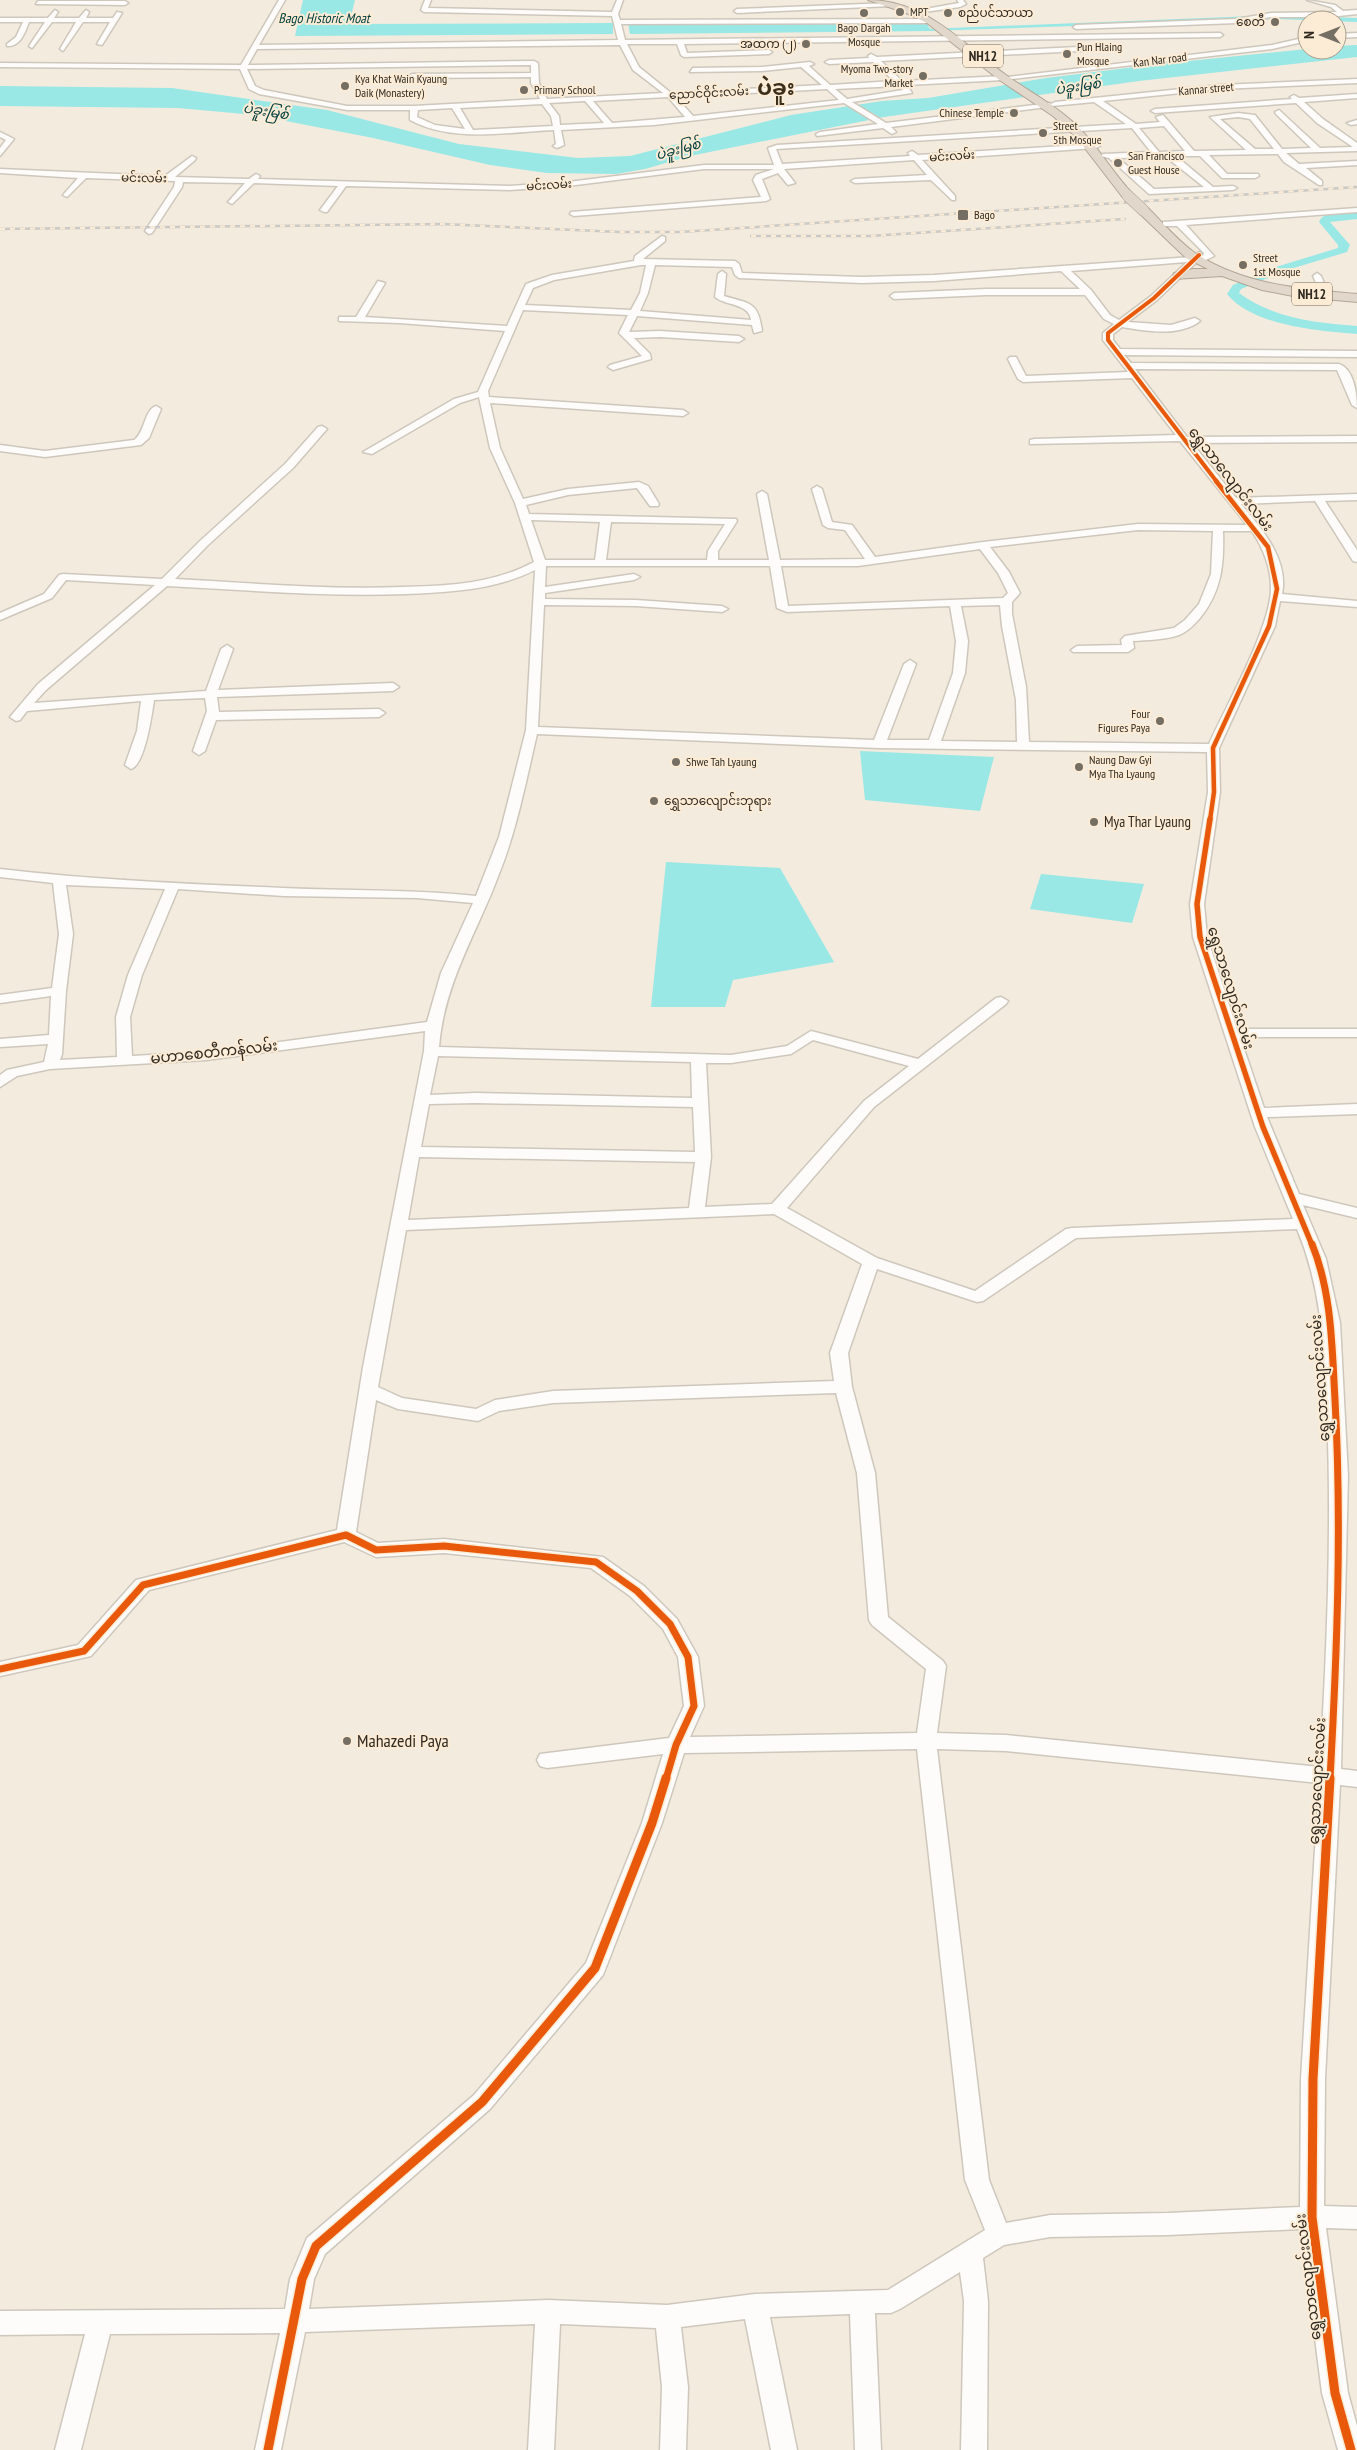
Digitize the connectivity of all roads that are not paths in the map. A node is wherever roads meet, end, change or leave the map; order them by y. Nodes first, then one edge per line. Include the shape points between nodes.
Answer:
1 (282, 0) edge
2 (428, 0) edge
3 (451, 0) edge
4 (770, 0) edge
5 (873, 0) edge
6 (961, 0) edge
7 (1310, 0) edge
8 (63, 1) edge
9 (93, 1) edge
10 (125, 2) edge
11 (886, 2) edge
12 (607, 5) dead end
13 (617, 8) edge
14 (772, 10) junction
15 (1338, 10) edge
16 (32, 11) edge
17 (516, 11) junction
18 (916, 11) junction
19 (624, 12) dead end
20 (727, 12) dead end
21 (450, 13) junction
22 (1297, 14) edge
23 (1248, 16) joint
24 (51, 20) junction
25 (81, 20) junction
26 (113, 20) junction
27 (1241, 20) joint
28 (0, 21) edge
29 (616, 22) junction
30 (1204, 22) junction
31 (1100, 26) junction
32 (1071, 27) dead end
33 (1022, 29) dead end
34 (946, 30) junction
35 (1220, 35) junction
36 (1153, 36) junction
37 (1187, 36) junction
38 (1112, 37) junction
39 (1002, 38) junction
40 (1037, 38) junction
41 (1074, 38) junction
42 (259, 39) junction
43 (621, 39) junction
44 (909, 39) junction
45 (853, 40) junction
46 (1229, 41) junction
47 (1297, 41) edge
48 (680, 42) junction
49 (530, 43) junction
50 (100, 44) dead end
51 (916, 45) dead end
52 (1199, 45) junction
53 (10, 46) dead end
54 (32, 46) dead end
55 (1169, 46) junction
56 (255, 47) junction
57 (1125, 47) dead end
58 (1087, 48) junction
59 (1106, 48) dead end
60 (63, 49) dead end
61 (1054, 50) junction
62 (1243, 50) junction
63 (923, 51) dead end
64 (778, 52) dead end
65 (1019, 52) junction
66 (977, 54) junction
67 (1095, 54) dead end
68 (1213, 54) junction
69 (930, 57) junction
70 (1138, 57) dead end
71 (1183, 57) junction
72 (830, 59) dead end
73 (876, 60) junction
74 (1102, 60) dead end
75 (534, 62) junction
76 (838, 62) junction
77 (1144, 62) junction
78 (473, 63) junction
79 (936, 63) dead end
80 (1032, 63) dead end
81 (0, 65) edge
82 (1110, 66) junction
83 (243, 67) junction
84 (845, 68) dead end
85 (1038, 68) dead end
86 (732, 69) junction
87 (1078, 69) junction
88 (693, 70) dead end
89 (1045, 73) junction
90 (471, 75) junction
91 (950, 75) dead end
92 (412, 76) dead end
93 (738, 77) dead end
94 (1009, 78) junction
95 (534, 79) junction
96 (860, 80) dead end
97 (957, 81) junction
98 (1357, 81) edge
99 (783, 83) dead end
100 (902, 83) junction
101 (419, 84) dead end
102 (472, 84) junction
103 (745, 84) dead end
104 (1274, 84) junction
105 (867, 85) junction
106 (706, 87) dead end
107 (827, 87) junction
108 (789, 89) junction
109 (751, 91) junction
110 (712, 93) junction
111 (671, 96) junction
112 (877, 96) junction
113 (1126, 96) junction
114 (1357, 96) edge
115 (631, 97) junction
116 (587, 99) junction
117 (1096, 100) junction
118 (1298, 100) junction
119 (544, 101) junction
120 (848, 102) junction
121 (1049, 103) junction
122 (637, 104) dead end
123 (454, 105) junction
124 (809, 106) junction
125 (767, 107) dead end
126 (1200, 107) junction
127 (414, 108) junction
128 (1148, 108) junction
129 (1279, 112) dead end
130 (735, 114) junction
131 (1214, 117) junction
132 (691, 119) junction
133 (883, 123) junction
134 (1168, 124) junction
135 (611, 126) junction
136 (1134, 126) junction
137 (559, 129) junction
138 (1078, 129) junction
139 (471, 132) junction
140 (0, 134) edge
141 (817, 135) dead end
142 (900, 139) junction
143 (557, 146) dead end
144 (1357, 147) edge
145 (1317, 149) junction
146 (1100, 151) junction
147 (1280, 151) junction
148 (1253, 152) junction
149 (1191, 153) junction
150 (1202, 153) junction
151 (0, 154) edge
152 (1156, 154) junction
153 (1168, 154) junction
154 (192, 158) dead end
155 (916, 158) junction
156 (1357, 163) edge
157 (1297, 166) junction
158 (780, 169) junction
159 (0, 171) edge
160 (10, 171) junction
161 (246, 171) dead end
162 (0, 175) edge
163 (84, 176) junction
164 (1255, 176) dead end
165 (934, 177) junction
166 (167, 179) junction
167 (179, 179) junction
168 (250, 181) junction
169 (855, 181) dead end
170 (791, 183) dead end
171 (1319, 183) dead end
172 (343, 184) junction
173 (1233, 188) dead end
174 (1211, 190) junction
175 (67, 196) dead end
176 (1131, 196) junction
177 (952, 198) dead end
178 (232, 202) dead end
179 (1146, 209) junction
180 (324, 210) dead end
181 (1357, 210) edge
182 (574, 214) dead end
183 (1166, 224) junction
184 (1180, 224) junction
185 (149, 231) dead end
186 (662, 239) dead end
187 (1198, 258) junction
188 (639, 262) junction
189 (651, 267) junction
190 (1064, 269) junction
191 (598, 270) junction
192 (686, 273) dead end
193 (1225, 273) junction
194 (739, 275) junction
195 (1179, 276) junction
196 (1317, 276) dead end
197 (1250, 281) junction
198 (382, 283) dead end
199 (1270, 286) junction
200 (1088, 292) junction
201 (1325, 294) junction
202 (894, 296) dead end
203 (1357, 297) edge
204 (520, 307) junction
205 (633, 313) junction
206 (342, 319) dead end
207 (359, 319) junction
208 (1195, 321) dead end
209 (756, 323) junction
210 (1120, 324) junction
211 (511, 328) junction
212 (626, 335) junction
213 (1357, 354) edge
214 (1013, 359) dead end
215 (1127, 364) junction
216 (613, 367) dead end
217 (1342, 368) junction
218 (1357, 368) edge
219 (484, 397) junction
220 (1357, 405) edge
221 (156, 409) dead end
222 (683, 414) dead end
223 (322, 428) dead end
224 (1184, 439) junction
225 (1357, 439) edge
226 (1034, 442) dead end
227 (0, 448) edge
228 (368, 452) dead end
229 (817, 489) dead end
230 (762, 494) dead end
231 (1357, 497) edge
232 (1318, 498) junction
233 (1232, 501) junction
234 (520, 503) junction
235 (654, 504) dead end
236 (525, 516) junction
237 (606, 518) junction
238 (1218, 528) junction
239 (1255, 528) junction
240 (983, 545) junction
241 (1357, 559) edge
242 (872, 561) junction
243 (540, 562) junction
244 (600, 563) junction
245 (712, 563) junction
246 (776, 563) junction
247 (634, 577) dead end
248 (162, 583) junction
249 (1276, 596) junction
250 (539, 597) junction
251 (1006, 601) junction
252 (955, 603) junction
253 (1357, 604) edge
254 (722, 609) dead end
255 (0, 617) edge
256 (227, 649) dead end
257 (1077, 650) dead end
258 (910, 664) dead end
259 (394, 688) dead end
260 (211, 694) junction
261 (148, 697) junction
262 (379, 713) dead end
263 (211, 716) junction
264 (532, 730) junction
265 (879, 744) junction
266 (934, 744) junction
267 (1023, 746) junction
268 (1213, 748) junction
269 (199, 751) dead end
270 (130, 765) dead end
271 (0, 873) edge
272 (59, 880) junction
273 (173, 885) junction
274 (480, 900) junction
275 (59, 991) junction
276 (0, 999) edge
277 (1000, 1001) dead end
278 (431, 1026) junction
279 (1231, 1032) junction
280 (1357, 1032) edge
281 (56, 1038) junction
282 (0, 1043) edge
283 (431, 1051) junction
284 (698, 1058) junction
285 (125, 1060) junction
286 (50, 1064) junction
287 (920, 1064) junction
288 (0, 1082) edge
289 (422, 1100) junction
290 (700, 1103) junction
291 (1357, 1109) edge
292 (1258, 1113) junction
293 (412, 1152) junction
294 (703, 1156) junction
295 (1292, 1197) junction
296 (777, 1209) junction
297 (696, 1213) junction
298 (1357, 1213) edge
299 (1303, 1224) junction
300 (398, 1225) junction
301 (871, 1262) junction
302 (843, 1387) junction
303 (369, 1390) junction
304 (346, 1535) junction
305 (0, 1669) edge
306 (926, 1741) junction
307 (676, 1745) junction
308 (547, 1760) dead end
309 (1330, 1776) junction
310 (1357, 1778) edge
311 (1312, 2217) junction
312 (1357, 2218) edge
313 (1000, 2235) junction
314 (970, 2253) junction
315 (862, 2301) junction
316 (755, 2306) junction
317 (548, 2312) junction
318 (667, 2316) junction
319 (295, 2321) junction
320 (0, 2323) edge
321 (100, 2323) junction
322 (68, 2450) edge
323 (268, 2450) edge
324 (541, 2450) edge
325 (673, 2450) edge
326 (784, 2450) edge
327 (868, 2450) edge
328 (974, 2450) edge
329 (1351, 2450) edge

1 - 42 street
2 - 21 street via 424,10
3 - 21 street
4 - 14 street
5 - 11 highway, NH12
6 - 18 street via 963,4 960,5
7 - 15 street
8 - 9 street
8 - 16 street
8 - 24 street
9 - 10 street
9 - 25 street
10 - 26 street
11 - 14 street
11 - 18 highway, NH12
11 - 34 highway, NH12
12 - 13 street
13 - 17 street via 526,8
13 - 19 street
13 - 29 street
14 - 20 street
16 - 24 street
16 - 28 street
16 - 53 street via 19,38
17 - 21 street via 508,14
17 - 21 street via 473,8
18 - 34 highway, NH12
22 - 23 street
23 - 27 street
24 - 25 street
24 - 54 street
25 - 26 street
25 - 60 street
26 - 50 street
27 - 30 street
29 - 34 street
29 - 43 street
30 - 31 street
30 - 35 street
31 - 32 street
31 - 38 street
33 - 34 street
34 - 39 street
34 - 43 street
34 - 44 street
34 - 66 highway, NH12
35 - 37 street
35 - 46 street
36 - 37 street
36 - 38 street
36 - 55 street
37 - 52 street
38 - 41 street
38 - 57 street
39 - 40 street
39 - 65 street
40 - 41 street
40 - 61 street
41 - 58 street
42 - 43 street
42 - 56 street
43 - 48 street
43 - 49 street
43 - 111 street via 636,68
44 - 45 street
44 - 51 street
45 - 48 street
45 - 73 street
46 - 52 street
46 - 62 street
47 - 62 street, Kan Nar road
48 - 64 street via 684,55
49 - 56 street
49 - 75 street
52 - 55 street
52 - 68 street
55 - 71 street
56 - 83 street
58 - 59 street
58 - 61 street
58 - 67 street
61 - 65 street
61 - 87 street
62 - 68 street, Kan Nar road
63 - 69 street
65 - 66 street
65 - 80 street
66 - 69 street
66 - 94 highway, NH12
68 - 71 street, Kan Nar road
69 - 73 street
69 - 79 street
70 - 77 street
71 - 77 street, Kan Nar road
72 - 76 street
73 - 76 street
73 - 100 street
74 - 82 street
75 - 78 street
75 - 95 street
76 - 84 street
77 - 82 street, Kan Nar road
78 - 83 street
78 - 90 street
81 - 83 street
82 - 87 street, Kan Nar road
83 - 127 street, ညောင်ဝိုင်းလမ်း via 252,87 262,92 347,108
85 - 89 street
86 - 88 street
86 - 93 street
86 - 107 street via 807,65
87 - 89 street, Kan Nar road
89 - 94 street, Kan Nar road
90 - 92 street
90 - 95 street
90 - 102 street
91 - 97 street
94 - 97 street, ညောင်ဝိုင်းလမ်း
94 - 121 highway, NH12
95 - 102 street
95 - 119 street
96 - 105 street
97 - 100 street, ညောင်ဝိုင်းလမ်း
98 - 104 street, Kannar street
99 - 108 street
100 - 105 street, ညောင်ဝိုင်းလမ်း
100 - 112 street via 909,91
101 - 102 street
103 - 109 street
104 - 113 street, Kannar street
104 - 118 street
105 - 107 street, ညောင်ဝိုင်းလမ်း
105 - 112 street
106 - 110 street
107 - 108 street, ညောင်ဝိုင်းလမ်း
107 - 120 street
108 - 109 street, ညောင်ဝိုင်းလမ်း
108 - 124 street
109 - 110 street, ညောင်ဝိုင်းလမ်း
109 - 125 street
110 - 111 street, ညောင်ဝိုင်းလမ်း
110 - 130 street
111 - 115 street, ညောင်ဝိုင်းလမ်း
111 - 132 street
112 - 120 street
113 - 117 street, Kannar street
113 - 128 street
114 - 118 street
115 - 116 street, ညောင်ဝိုင်းလမ်း
115 - 122 street
116 - 119 street, ညောင်ဝိုင်းလမ်း
116 - 135 street
117 - 121 street, Kannar street
117 - 136 street
118 - 126 street
118 - 144 street via 1320,121
119 - 123 street, ညောင်ဝိုင်းလမ်း via 502,107
119 - 137 street via 556,116
120 - 124 street
120 - 133 street
121 - 133 street, Kannar street
121 - 138 highway, NH12
123 - 127 street, ညောင်ဝိုင်းလမ်း
123 - 139 street
124 - 130 street
126 - 128 street
126 - 131 street
127 - 139 street via 413,118 420,122
128 - 134 street
129 - 145 street
130 - 132 street
131 - 147 street via 1252,117
131 - 148 street
132 - 135 street
133 - 141 street, Kannar street
133 - 142 street
134 - 136 street
134 - 149 street
135 - 137 street
136 - 138 street
136 - 152 street
137 - 139 street
137 - 143 street via 560,145
138 - 142 street
138 - 146 highway, NH12
140 - 151 street via 10,138
142 - 155 street
142 - 158 street via 772,148
144 - 145 street, မင်းလမ်း
145 - 147 street, မင်းလမ်း
146 - 152 street, မင်းလမ်း
146 - 155 street, မင်းလမ်း
146 - 174 street via 1152,192
146 - 176 highway, NH12
146 - 176 highway, NH12 via 1117,186
147 - 148 street, မင်းလမ်း
147 - 157 street
148 - 150 street, မင်းလမ်း
149 - 150 street, မင်းလမ်း
149 - 153 street, မင်းလမ်း
150 - 164 street via 1225,176
152 - 153 street, မင်းလမ်း
153 - 174 street
154 - 166 street
155 - 158 street, မင်းလမ်း
155 - 165 street
156 - 157 street
157 - 171 street
158 - 170 street
158 - 172 street, မင်းလမ်း via 704,167 510,188
158 - 182 street via 758,178 767,198 763,200
159 - 160 street, မင်းလမ်း
160 - 162 street
160 - 163 street, မင်းလမ်း
161 - 168 street via 259,173
163 - 166 street, မင်းလမ်း
163 - 175 street
165 - 169 street
165 - 177 street
166 - 167 street, မင်းလမ်း
167 - 168 street, မင်းလမ်း
167 - 185 street via 178,187
168 - 172 street, မင်းလမ်း
168 - 178 street
172 - 180 street
173 - 174 street
176 - 179 highway, NH12, bridge
179 - 183 highway, NH12
179 - 187 highway, NH12
181 - 184 street
183 - 184 street
183 - 187 highway, NH12
184 - 187 street via 1210,256
186 - 188 street via 638,258
187 - 190 street
187 - 193 highway, NH12
187 - 195 street, ရွှေသာလျောင်းလမ်း
187 - 197 highway, NH12
188 - 189 street
188 - 191 street
189 - 191 street
189 - 192 street
189 - 194 street via 735,264
189 - 205 street via 644,294
190 - 194 street via 862,280
190 - 200 street
191 - 204 street via 552,278 529,286
193 - 195 highway
193 - 197 highway, NH12
194 - 209 street via 718,274 719,297 749,308 755,314
195 - 210 street, ရွှေသာလျောင်းလမ်း
196 - 201 street
197 - 199 highway, NH12
198 - 207 street
199 - 201 highway, NH12
199 - 203 highway, NH12 via 1325,296
200 - 202 street
200 - 210 street via 1108,317
201 - 203 highway, NH12
204 - 205 street
204 - 211 street
205 - 209 street
205 - 212 street via 625,328
206 - 207 street
207 - 211 street
208 - 210 street via 1172,328
209 - 212 street via 758,331 737,342 660,334
210 - 215 street, ရွှေသာလျောင်းလမ်း via 1108,332 1108,340
211 - 219 street
212 - 216 street via 647,356 646,359
213 - 215 street
214 - 215 street via 1023,378
215 - 217 street
215 - 224 street, ရွှေသာလျောင်းလမ်း
217 - 218 street
217 - 220 street
219 - 222 street
219 - 228 street via 457,401
219 - 234 street via 495,448
221 - 227 street via 144,438 137,443 44,454
223 - 248 street via 289,466
224 - 225 street
224 - 226 street
224 - 233 street, ရွှေသာလျောင်းလမ်း
229 - 242 street via 828,524 848,527
230 - 246 street
231 - 232 street
232 - 233 street
232 - 241 street
233 - 239 street, ရွှေသာလျောင်းလမ်း
234 - 235 street via 568,492 639,485
234 - 236 street
236 - 237 street
236 - 243 street
237 - 244 street
237 - 245 street via 732,521 713,550
238 - 239 street
238 - 240 street via 1138,527
238 - 257 street via 1218,574 1213,593 1186,625 1174,633 1129,638 1128,648
239 - 249 street, ရွှေသာလျောင်းလမ်း via 1268,547 1274,568
240 - 242 street
240 - 251 street via 1014,593
242 - 246 street
243 - 244 street
243 - 248 street via 495,582 444,589 360,592
243 - 250 street
244 - 245 street
245 - 246 street
246 - 252 street via 777,584 786,609
247 - 250 street
248 - 255 street via 64,577 48,596
248 - 261 street via 42,688 20,712
249 - 253 street
249 - 268 street, ရွှေသာလျောင်းလမ်း via 1269,626
250 - 254 street
250 - 264 street
251 - 252 street
251 - 267 street via 1010,643 1022,700
252 - 266 street via 962,642 959,673
256 - 260 street
258 - 265 street
259 - 260 street
260 - 261 street
260 - 263 street
261 - 270 street via 143,731
262 - 263 street
263 - 269 street
264 - 265 street
264 - 274 street via 501,852
265 - 266 street
266 - 267 street
267 - 268 street
268 - 279 street, ရွှေသာလျောင်းလမ်း via 1214,792 1197,904 1200,937
271 - 272 street
272 - 273 street
272 - 275 street via 66,934
273 - 274 street via 284,892 417,894
273 - 285 street via 135,975 123,1017
274 - 278 street via 444,983
275 - 276 street
275 - 281 street
277 - 287 street
278 - 283 street
278 - 285 street, မဟာစေတီကန်လမ်း via 206,1056
279 - 280 street
279 - 292 street, ရွှေသာလျောင်းလမ်း
281 - 282 street
281 - 286 street via 55,1054
283 - 284 street
283 - 289 street
284 - 287 street via 731,1059 791,1050 811,1035
284 - 290 street
285 - 286 street, မဟာစေတီကန်လမ်း
286 - 288 street, မဟာစေတီကန်လမ်း via 12,1073
287 - 296 street via 869,1104
289 - 290 street via 475,1098
289 - 293 street
290 - 294 street
291 - 292 street
292 - 295 street, ရွှေသာလျောင်းလမ်း
293 - 294 street
293 - 300 street
294 - 297 street
295 - 298 street
295 - 299 street, ရွှေသာလျောင်းလမ်း
296 - 297 street
296 - 301 street
297 - 300 street
299 - 301 street via 1072,1232 977,1297
299 - 309 street, ရွှေသာလျောင်းလမ်း via 1318,1259 1331,1324 1339,1476
300 - 303 street
301 - 302 street via 839,1353
302 - 303 street via 553,1397 495,1406 478,1415 398,1403
302 - 306 street via 866,1473 879,1620 936,1666
303 - 304 street
304 - 305 street via 143,1585 84,1651
304 - 307 street via 376,1550 444,1546 596,1562 637,1591 670,1624 688,1657 694,1706
306 - 307 street
306 - 309 street via 1006,1743
306 - 313 street via 977,2180
307 - 308 street
307 - 319 street via 652,1823 594,1968 482,2102 316,2246 302,2278
309 - 310 street
309 - 311 street, ရွှေသာလျောင်းလမ်း via 1313,2079
311 - 312 street
311 - 313 street via 1050,2226
311 - 329 street, ရွှေသာလျောင်းလမ်း via 1334,2394
313 - 314 street
314 - 315 street via 891,2300
314 - 328 street via 976,2301
315 - 316 street
315 - 327 street
316 - 318 street
316 - 326 street
317 - 318 street
317 - 319 street
317 - 324 street
318 - 325 street via 675,2387
319 - 321 street
319 - 323 street
320 - 321 street
321 - 322 street

